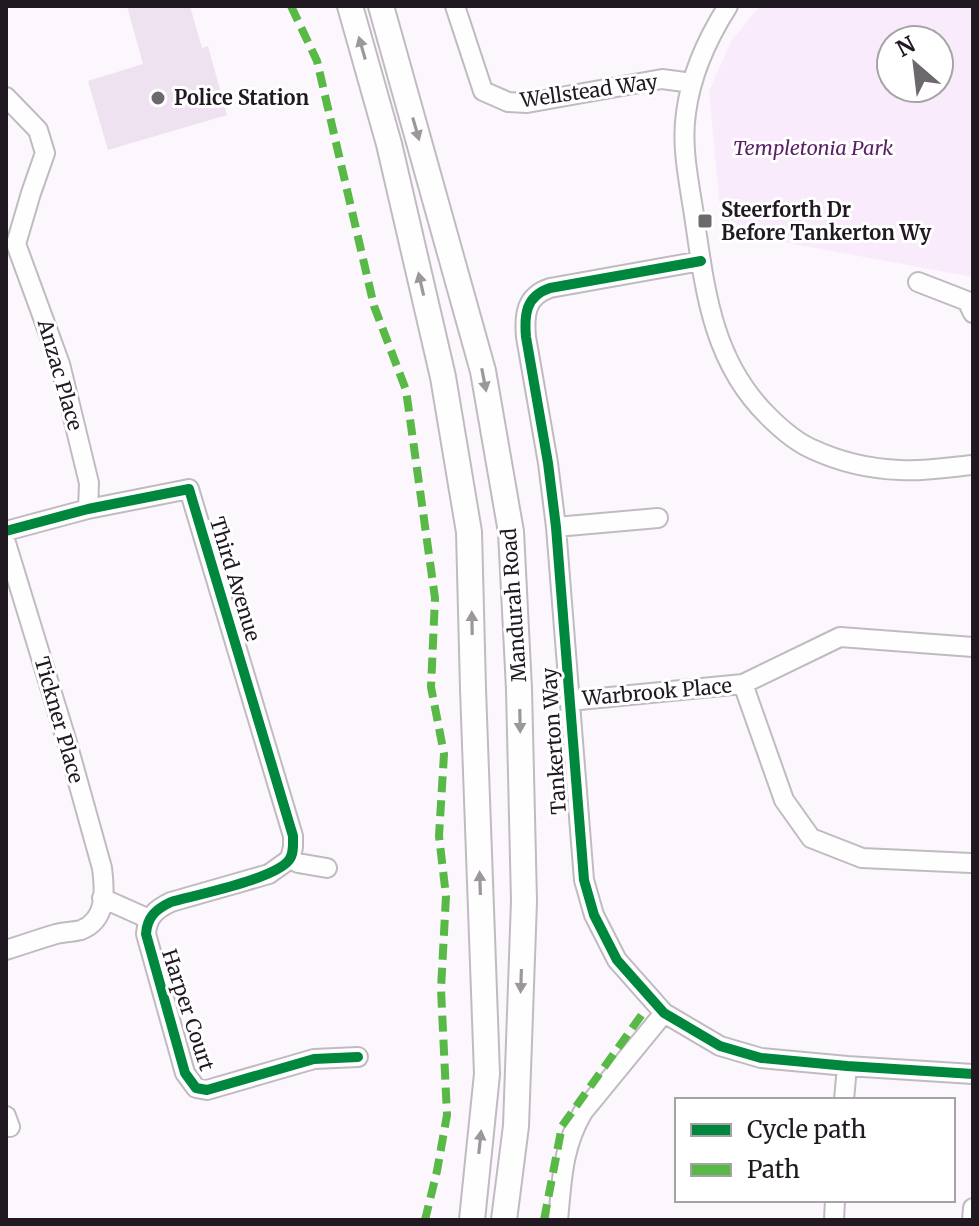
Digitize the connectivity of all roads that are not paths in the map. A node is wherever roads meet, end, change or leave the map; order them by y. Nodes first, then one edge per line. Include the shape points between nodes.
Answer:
1 (350, 6) edge
2 (381, 6) edge
3 (455, 6) edge
4 (728, 6) edge
5 (692, 83) junction
6 (6, 97) edge
7 (701, 261) junction
8 (918, 282) dead end
9 (973, 313) edge
10 (973, 465) edge
11 (88, 509) junction
12 (658, 518) dead end
13 (556, 527) junction
14 (6, 531) edge
15 (6, 543) edge
16 (973, 647) edge
17 (743, 684) junction
18 (569, 701) junction
19 (290, 859) junction
20 (971, 863) dead end
21 (327, 868) dead end
22 (102, 898) junction
23 (149, 919) junction
24 (6, 950) edge
25 (664, 1013) junction
26 (358, 1057) dead end
27 (847, 1066) junction
28 (973, 1074) edge
29 (844, 1098) edge
30 (973, 1208) edge
31 (472, 1220) edge
32 (504, 1220) edge
33 (558, 1220) edge
34 (972, 1220) edge

31 -> 1 highway, Mandurah Road via 487,1074 469,532 436,346
2 -> 32 highway, Mandurah Road via 483,371 511,532 524,901 516,1126
3 - 5 street, Wellstead Way via 483,91 508,102 662,79
4 - 5 street via 710,33
5 - 7 street via 685,138
6 - 11 street, Anzac Place via 38,130 45,153 16,244 60,364 89,483
7 - 10 street via 718,338 735,375 762,410 793,437 853,464 902,471
7 - 13 street, Tankerton Way via 550,288 526,310
8 - 9 street via 967,301
11 - 14 street, Third Avenue
11 - 19 street, Third Avenue via 189,489 293,836
12 - 13 street
13 - 18 street, Tankerton Way
15 - 22 street, Tickner Place via 102,868
16 - 17 street, Warbrook Place via 840,637
17 - 18 street, Warbrook Place
17 - 20 street via 784,800 811,838 862,858
18 - 25 street, Tankerton Way via 584,880 594,915 617,960
19 - 21 street
19 - 23 street via 269,874 171,902
22 - 23 street
22 - 24 street via 57,934
23 - 26 street, Harper Court via 146,934 185,1073 196,1088 207,1090 314,1059
25 - 27 street, Tankerton Way via 720,1046 761,1058
25 - 33 street via 572,1130
27 - 28 street, Tankerton Way
27 - 29 street
30 - 34 street

